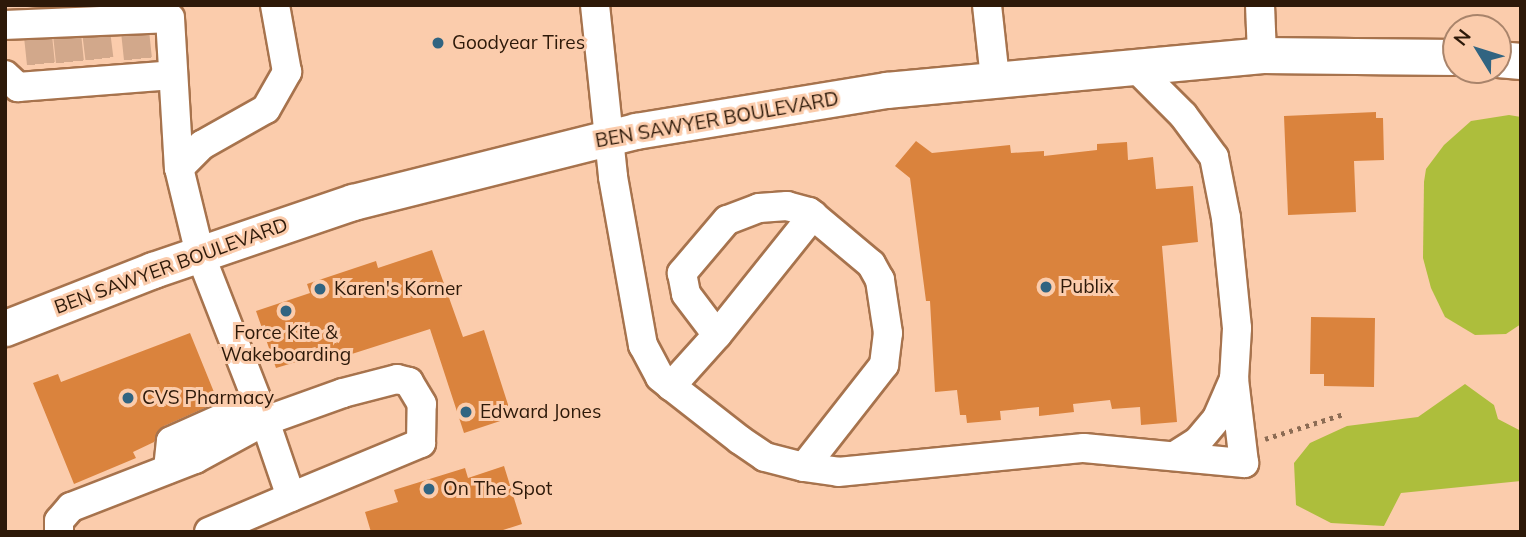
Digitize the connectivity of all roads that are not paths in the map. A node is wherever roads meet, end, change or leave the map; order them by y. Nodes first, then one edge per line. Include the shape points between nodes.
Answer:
1 (275, 5) edge
2 (595, 5) edge
3 (987, 5) edge
4 (1260, 5) edge
5 (5, 25) edge
6 (1262, 55) junction
7 (1442, 57) edge
8 (1135, 67) junction
9 (5, 75) edge
10 (173, 75) junction
11 (995, 79) junction
12 (607, 139) junction
13 (179, 168) junction
14 (813, 215) junction
15 (200, 254) junction
16 (5, 328) edge
17 (717, 335) junction
18 (1234, 379) junction
19 (670, 386) junction
20 (262, 411) junction
21 (1176, 455) junction
22 (804, 467) junction
23 (291, 497) junction
24 (58, 532) edge
25 (209, 532) edge

1 - 13 street via 287,72 266,109 202,145
2 - 12 street
3 - 11 street
4 - 6 street
5 - 10 street via 135,25 170,18
6 - 7 main road, BEN SAWYER BOULEVARD
6 - 8 main road, BEN SAWYER BOULEVARD
8 - 11 main road, BEN SAWYER BOULEVARD
8 - 18 street via 1183,114 1214,158 1226,218 1237,328
9 - 10 street via 18,87 42,75 139,69
10 - 13 street
11 - 12 main road, BEN SAWYER BOULEVARD via 886,90
12 - 15 main road, BEN SAWYER BOULEVARD via 353,202
12 - 19 street via 643,345
13 - 15 street
14 - 17 street
14 - 17 street via 787,206 759,208 727,220 707,239 682,273 686,294
14 - 22 street via 872,264 880,279 888,333 884,365
15 - 16 main road, BEN SAWYER BOULEVARD
15 - 20 street
17 - 19 street
18 - 21 street via 1217,418 1198,441
18 - 21 street via 1244,463
19 - 22 street via 765,457
20 - 23 street
20 - 23 street via 397,379 409,382 422,404 421,443
20 - 24 street via 171,441 168,469 71,507 59,521
21 - 22 street via 1084,448 838,472
23 - 25 street

